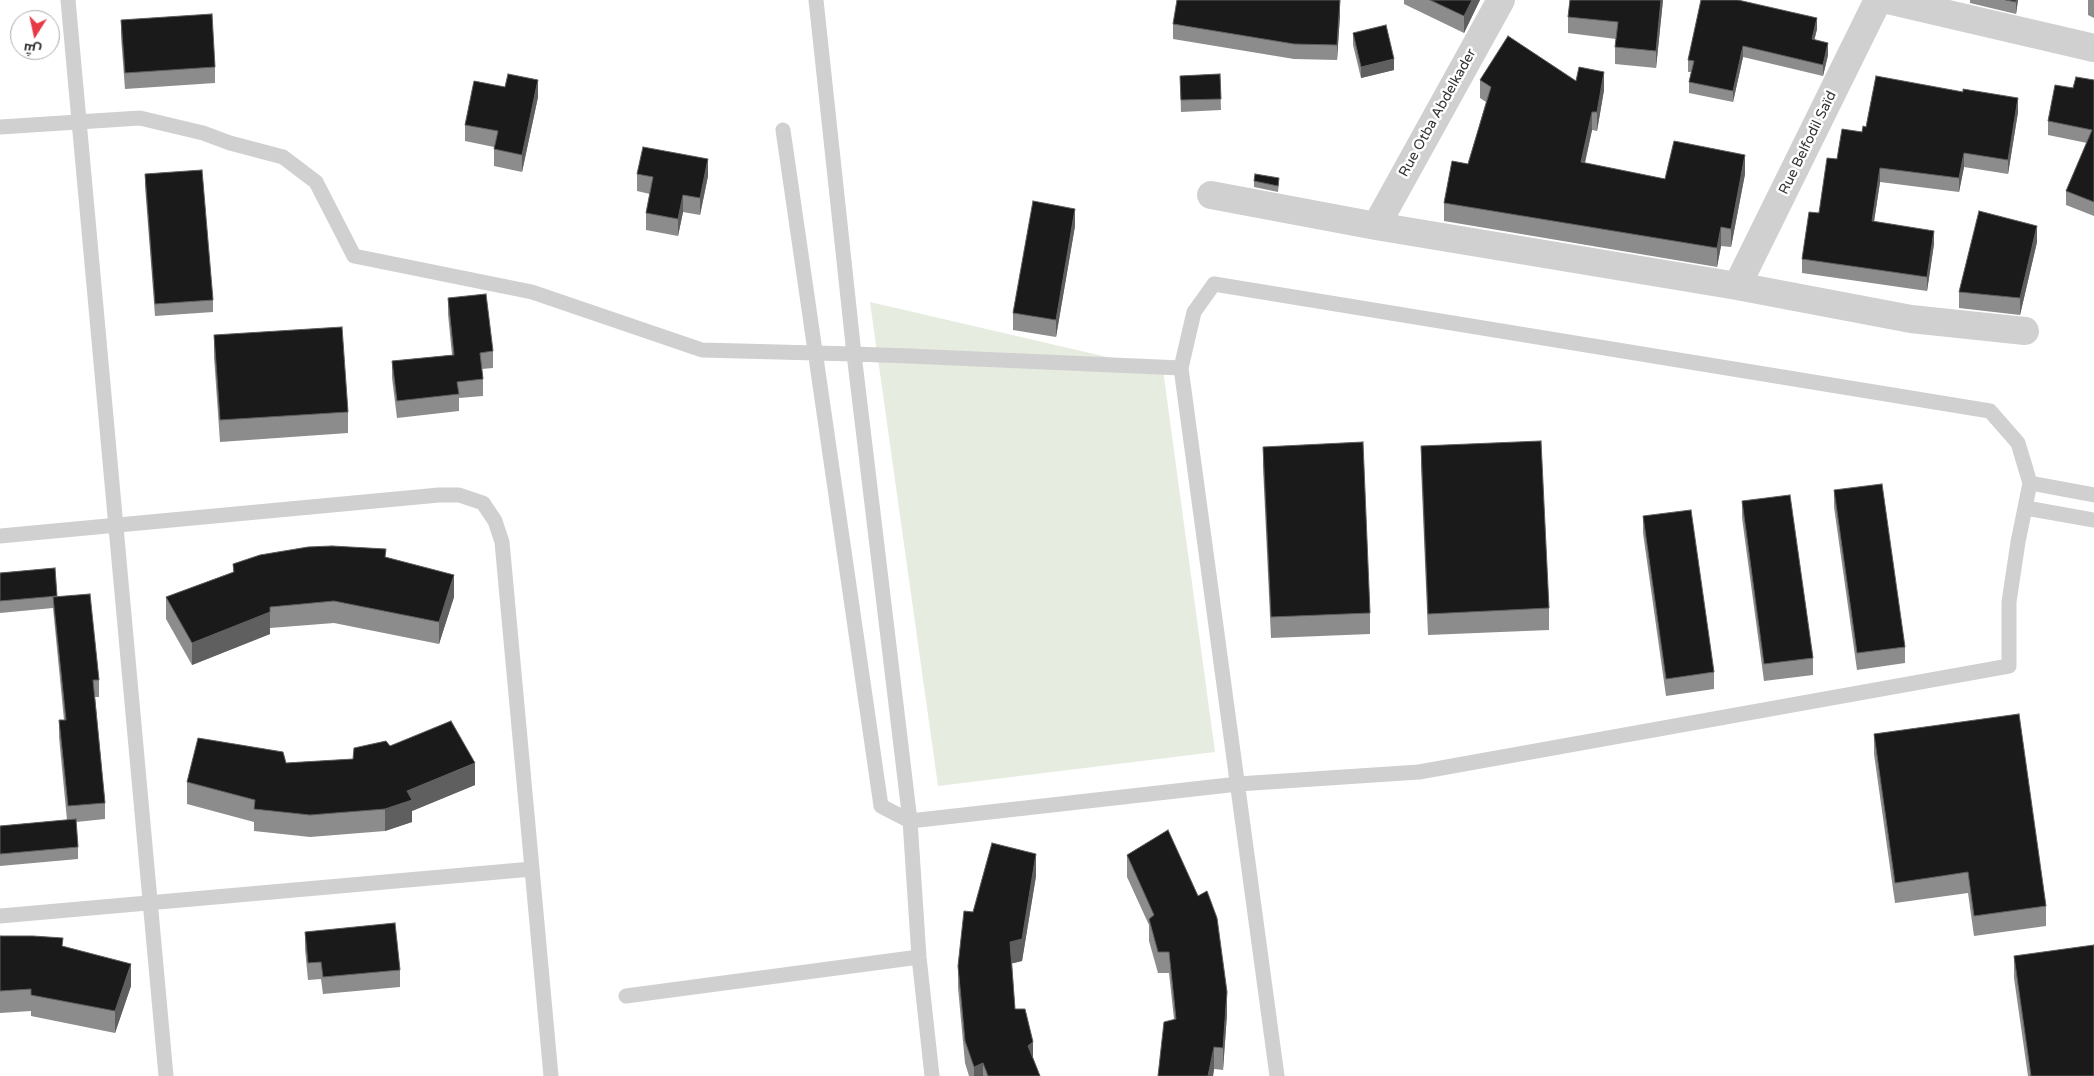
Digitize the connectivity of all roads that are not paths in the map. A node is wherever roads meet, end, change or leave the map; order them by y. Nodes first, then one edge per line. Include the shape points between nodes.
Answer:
1 (68, 0) edge
2 (816, 0) edge
3 (1501, 0) edge
4 (1878, 0) edge
5 (1888, 0) edge
6 (2094, 48) edge
7 (79, 122) junction
8 (0, 127) edge
9 (784, 130) dead end
10 (1210, 195) dead end
11 (1376, 226) junction
12 (1737, 286) junction
13 (2025, 330) dead end
14 (854, 354) junction
15 (1181, 368) junction
16 (2030, 484) junction
17 (2094, 495) edge
18 (2026, 508) junction
19 (2094, 520) edge
20 (116, 524) junction
21 (0, 536) edge
22 (1238, 784) junction
23 (910, 820) junction
24 (532, 869) junction
25 (150, 902) junction
26 (0, 916) edge
27 (919, 957) junction
28 (626, 996) dead end
29 (166, 1076) edge
30 (551, 1076) edge
31 (932, 1076) edge
32 (1277, 1076) edge

1 - 7 lane
2 - 14 lane
3 - 11 street, Rue Otba Abdelkader
4 - 12 street, Rue Belfodil Saïd
5 - 6 street
7 - 8 lane
7 - 14 lane via 140,118 283,157 316,182 354,256 532,292 702,350
7 - 20 lane
9 - 23 lane via 881,806
10 - 11 street
11 - 12 street
12 - 13 street via 1911,319
14 - 15 lane
14 - 23 lane
15 - 16 lane via 1194,312 1214,284 1990,411 2018,443
15 - 22 lane
16 - 17 lane
16 - 18 lane
18 - 19 lane
18 - 22 lane via 2009,602 2009,666 1419,772
20 - 21 lane
20 - 24 lane via 439,495 459,495 483,503 495,521 502,542
20 - 25 lane
22 - 23 lane
22 - 32 lane
23 - 27 lane
24 - 25 lane
24 - 30 lane
25 - 26 lane
25 - 29 lane
27 - 28 lane
27 - 31 lane

